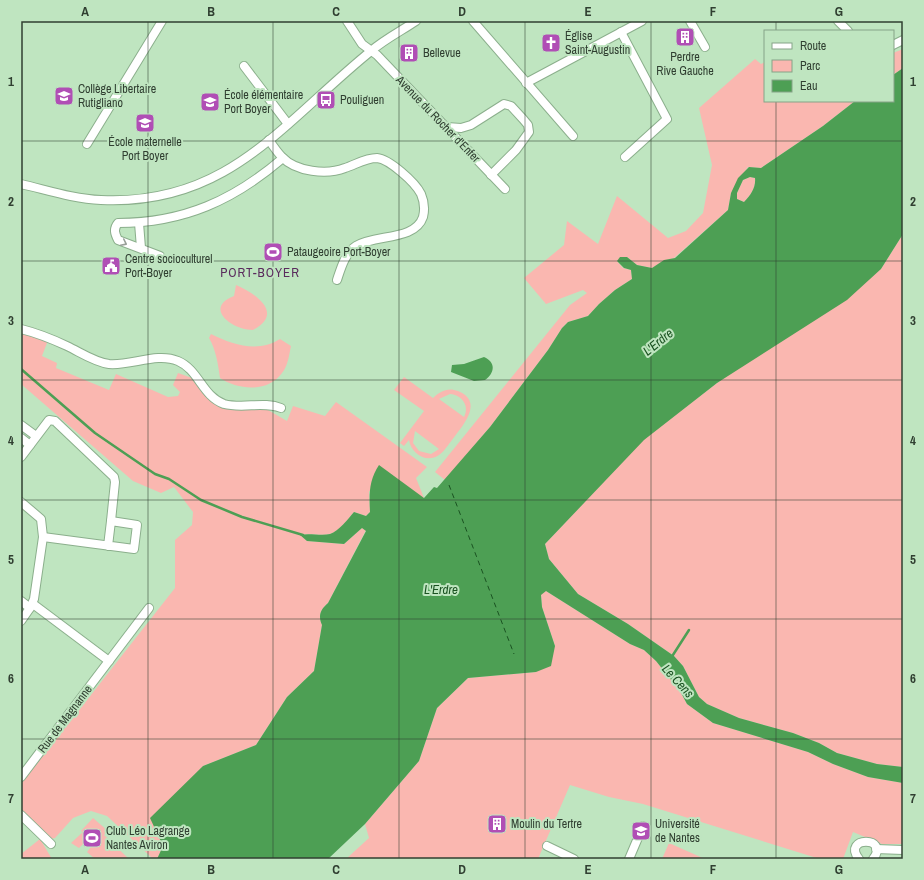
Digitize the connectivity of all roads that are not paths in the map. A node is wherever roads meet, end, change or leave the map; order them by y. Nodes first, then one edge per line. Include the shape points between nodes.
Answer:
1 (162, 21) edge
2 (347, 21) edge
3 (416, 21) edge
4 (473, 21) edge
5 (642, 21) edge
6 (690, 21) edge
7 (838, 21) edge
8 (847, 30) edge
9 (621, 32) junction
10 (903, 40) edge
11 (894, 44) edge
12 (705, 47) dead end
13 (372, 50) junction
14 (244, 66) dead end
15 (526, 83) junction
16 (288, 124) junction
17 (447, 127) junction
18 (573, 136) dead end
19 (269, 140) junction
20 (87, 144) dead end
21 (625, 157) dead end
22 (283, 158) junction
23 (491, 175) junction
24 (21, 184) edge
25 (504, 189) dead end
26 (139, 223) junction
27 (141, 248) junction
28 (160, 256) dead end
29 (337, 280) dead end
30 (21, 329) edge
31 (281, 408) dead end
32 (21, 425) edge
33 (36, 436) junction
34 (21, 438) edge
35 (30, 445) junction
36 (21, 457) edge
37 (21, 502) edge
38 (111, 521) junction
39 (43, 537) junction
40 (108, 546) junction
41 (21, 601) edge
42 (31, 606) junction
43 (149, 608) dead end
44 (21, 621) edge
45 (110, 661) junction
46 (21, 777) edge
47 (21, 814) edge
48 (643, 826) dead end
49 (51, 844) dead end
50 (547, 846) dead end
51 (876, 849) junction
52 (903, 850) edge
53 (574, 859) edge
54 (629, 859) edge
55 (859, 859) edge
56 (873, 859) edge

1 - 20 street
2 - 13 street, Avenue du Rocher d'Enfer via 362,44
3 - 13 street
4 - 15 street
5 - 9 street
6 - 12 street
7 - 8 street
9 - 15 street
9 - 21 street via 667,119
10 - 11 street
13 - 16 street
13 - 17 street, Avenue du Rocher d'Enfer
14 - 16 street
15 - 18 street
16 - 19 street
17 - 23 street, Avenue du Rocher d'Enfer
17 - 23 street via 461,128 471,125 504,104 511,106 528,125 528,132 516,150
19 - 22 street
19 - 24 street via 242,162 223,173 185,190 159,196 134,200 100,200
22 - 26 street via 238,192 212,205 166,219
22 - 29 street via 306,170 336,172 362,161 377,158 391,164 420,193 424,202 424,212 417,226 408,233 387,236 355,246 346,256
23 - 25 street, Avenue du Rocher d'Enfer
26 - 27 street
26 -> 27 street via 118,223 115,234 118,240
27 - 28 street
30 - 31 street via 61,343 107,364 164,358 176,361 189,368 216,401 231,405 274,405
32 - 33 street
33 - 35 street
33 - 38 street via 49,420 55,421 112,474 115,482
34 - 35 street
35 - 36 street
37 - 39 street via 40,519
38 - 40 street
38 - 40 street via 137,525 134,549
39 - 40 street
39 - 42 street
41 - 42 street
42 - 44 street
42 - 45 street
43 - 45 street, Rue de Magnanne
45 - 46 street, Rue de Magnanne
47 - 49 street
48 - 54 street
50 - 53 street
51 - 52 street
51 - 55 street via 869,841 860,843 855,852
51 - 56 street

